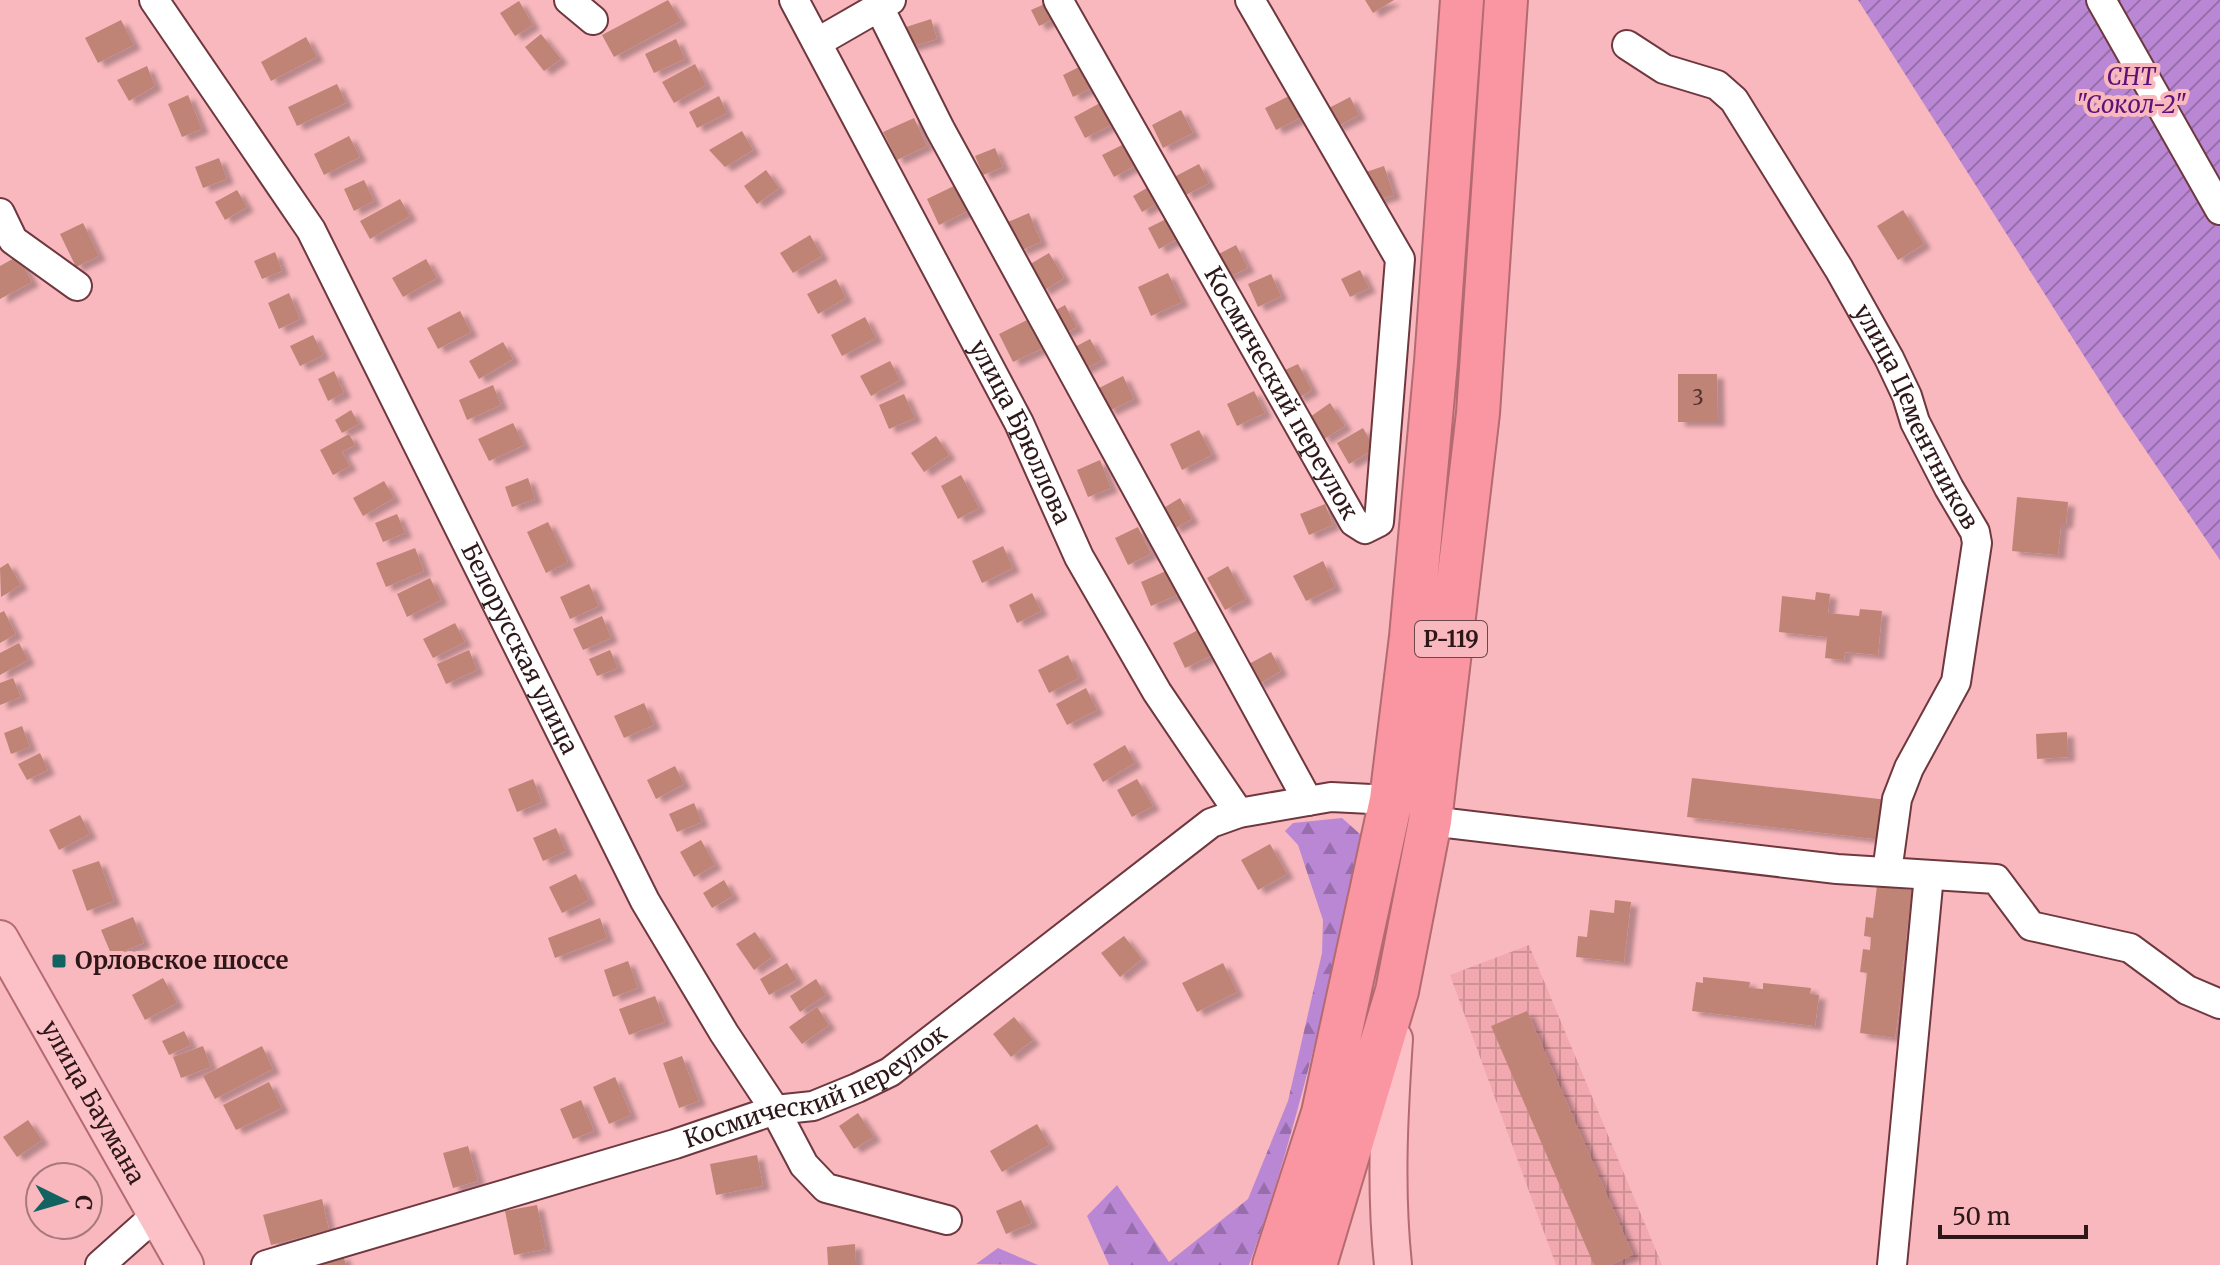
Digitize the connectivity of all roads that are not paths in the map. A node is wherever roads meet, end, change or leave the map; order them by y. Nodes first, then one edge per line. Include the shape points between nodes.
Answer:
1 (154, 0) edge
2 (569, 0) edge
3 (794, 0) edge
4 (1058, 0) edge
5 (1250, 0) edge
6 (1462, 0) edge
7 (1506, 0) edge
8 (2101, 0) edge
9 (885, 4) edge
10 (593, 20) dead end
11 (818, 42) junction
12 (1627, 45) dead end
13 (2220, 210) edge
14 (0, 213) edge
15 (77, 286) dead end
16 (1391, 800) junction
17 (1308, 801) junction
18 (1239, 813) junction
19 (1430, 821) junction
20 (1887, 872) junction
21 (1929, 875) junction
22 (0, 939) edge
23 (1397, 991) junction
24 (2220, 1004) edge
25 (775, 1110) junction
26 (155, 1216) junction
27 (947, 1220) dead end
28 (100, 1265) edge
29 (185, 1265) edge
30 (266, 1265) edge
31 (1274, 1265) edge
32 (1315, 1265) edge
33 (1393, 1265) edge
34 (1892, 1265) edge

1 - 25 street, Белорусская улица via 311,230 645,901
2 - 10 street
3 - 11 street, улица Брюллова
4 - 5 street, Космический переулок via 1354,522 1365,529 1379,522 1400,259
6 - 16 highway, Р-119 via 1436,362
7 - 19 highway, Р-119 via 1478,413
8 - 13 street
9 - 11 street
9 - 17 street via 940,129
11 - 18 street, улица Брюллова via 1019,423 1079,557 1157,692
12 - 20 street, улица Цементников via 1664,69 1717,85 1734,100 1889,358 1915,422 1975,532 1956,682 1897,799
14 - 15 street via 13,240
16 - 17 street, Космический переулок
16 - 31 highway, Р-119 via 1323,1113
17 - 18 street, Космический переулок
18 - 25 street, Космический переулок via 1211,823 890,1072 813,1106
19 - 20 street
19 - 23 highway, Р-119
20 - 21 street
21 - 24 street via 1996,879 2031,926 2130,948 2187,990
21 - 34 street
22 - 26 main road, улица Баумана
23 - 32 highway, Р-119
23 - 33 main road via 1387,1146
25 - 27 street, Белорусская улица via 804,1165 826,1188
25 - 30 street, Космический переулок
26 - 28 street
26 - 29 main road, улица Баумана

